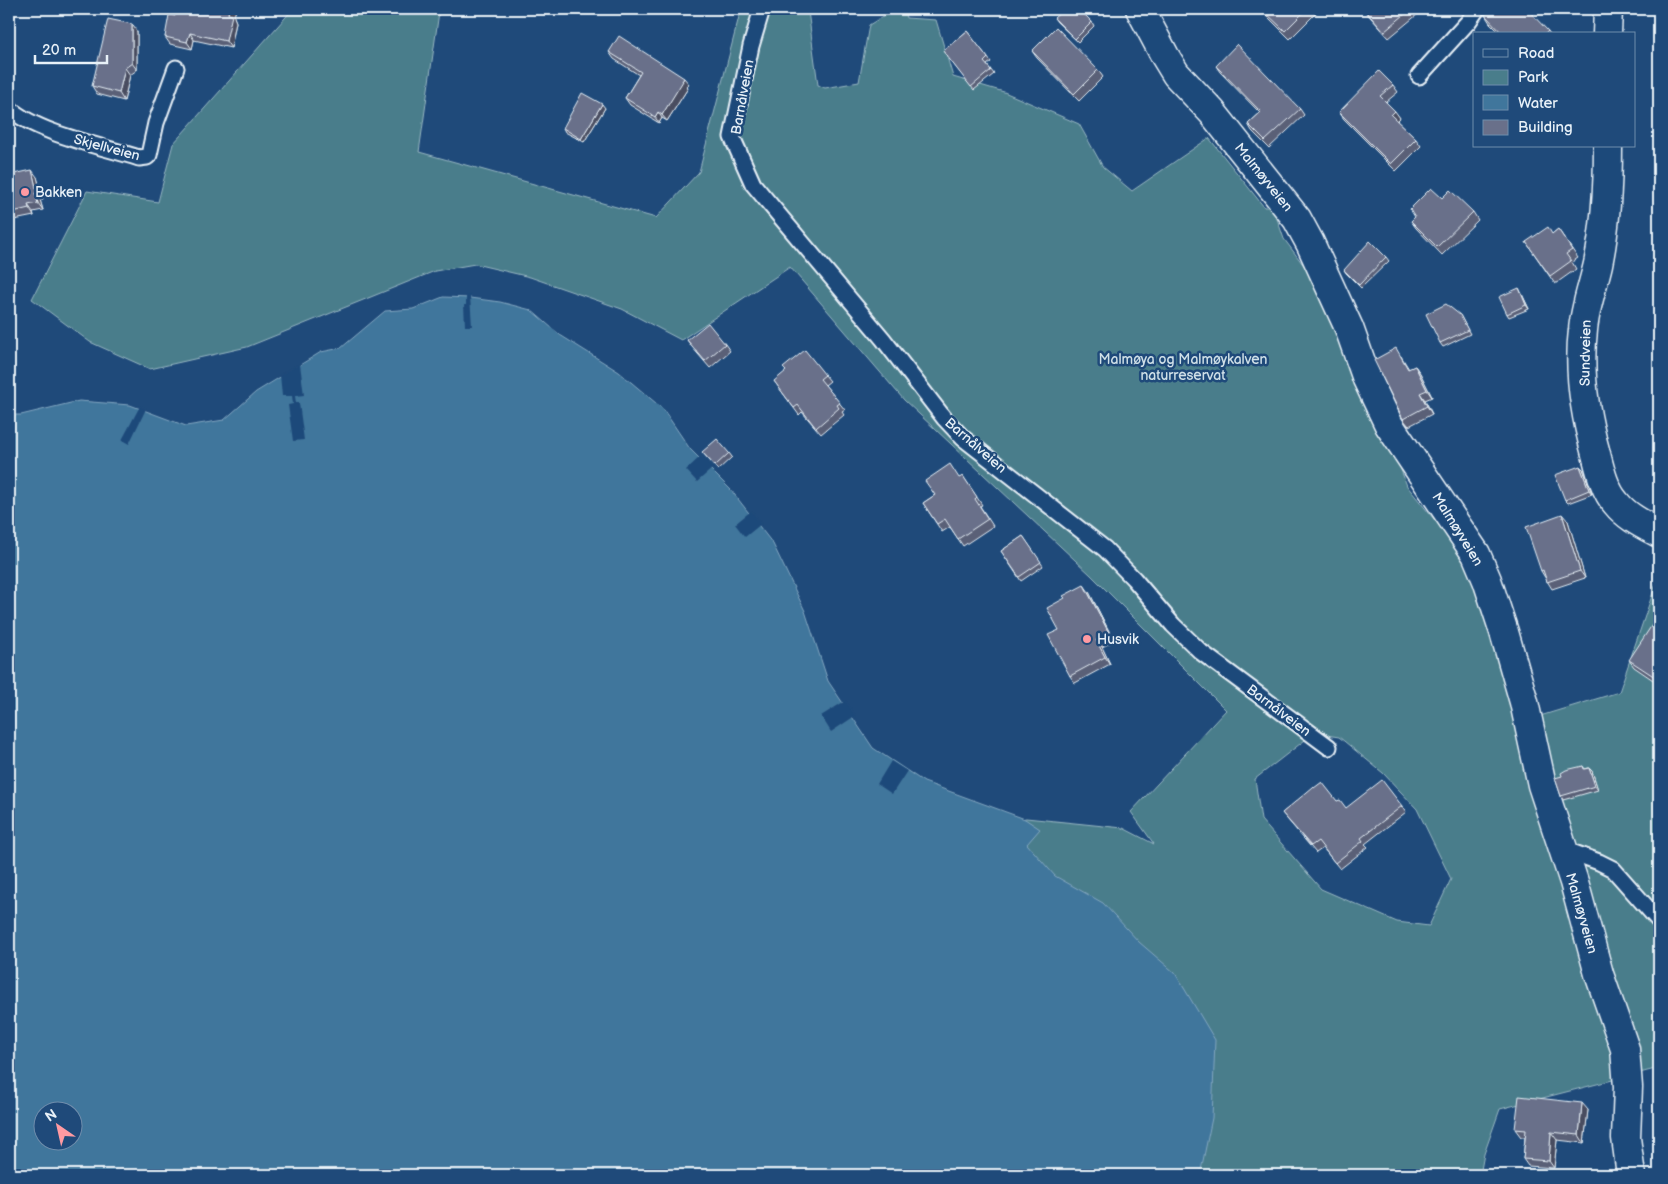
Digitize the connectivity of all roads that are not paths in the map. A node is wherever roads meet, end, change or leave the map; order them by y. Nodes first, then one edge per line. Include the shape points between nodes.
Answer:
1 (762, 9) edge
2 (1140, 9) edge
3 (1477, 9) edge
4 (1608, 9) edge
5 (1607, 32) edge
6 (176, 68) dead end
7 (1419, 76) dead end
8 (9, 108) edge
9 (1608, 148) edge
10 (1659, 533) edge
11 (1329, 747) dead end
12 (1563, 849) junction
13 (1659, 921) edge
14 (1631, 1175) edge

1 - 11 lane, Barnålveien via 732,137 753,184 963,438 1105,549 1201,652
2 - 12 street, Malmøyveien via 1176,74 1212,112 1297,219 1345,320 1367,379 1389,425 1476,554 1504,632 1524,702 1542,785
3 - 7 lane
4 - 5 street
6 - 8 lane, Skjellveien via 147,157 139,158 64,135 29,121
9 - 10 street, Sundveien via 1606,206 1598,262 1582,331 1582,384 1593,446 1614,502 1627,515
12 - 13 lane via 1612,869
12 - 14 street, Malmøyveien via 1599,974 1625,1049 1628,1087 1626,1138

